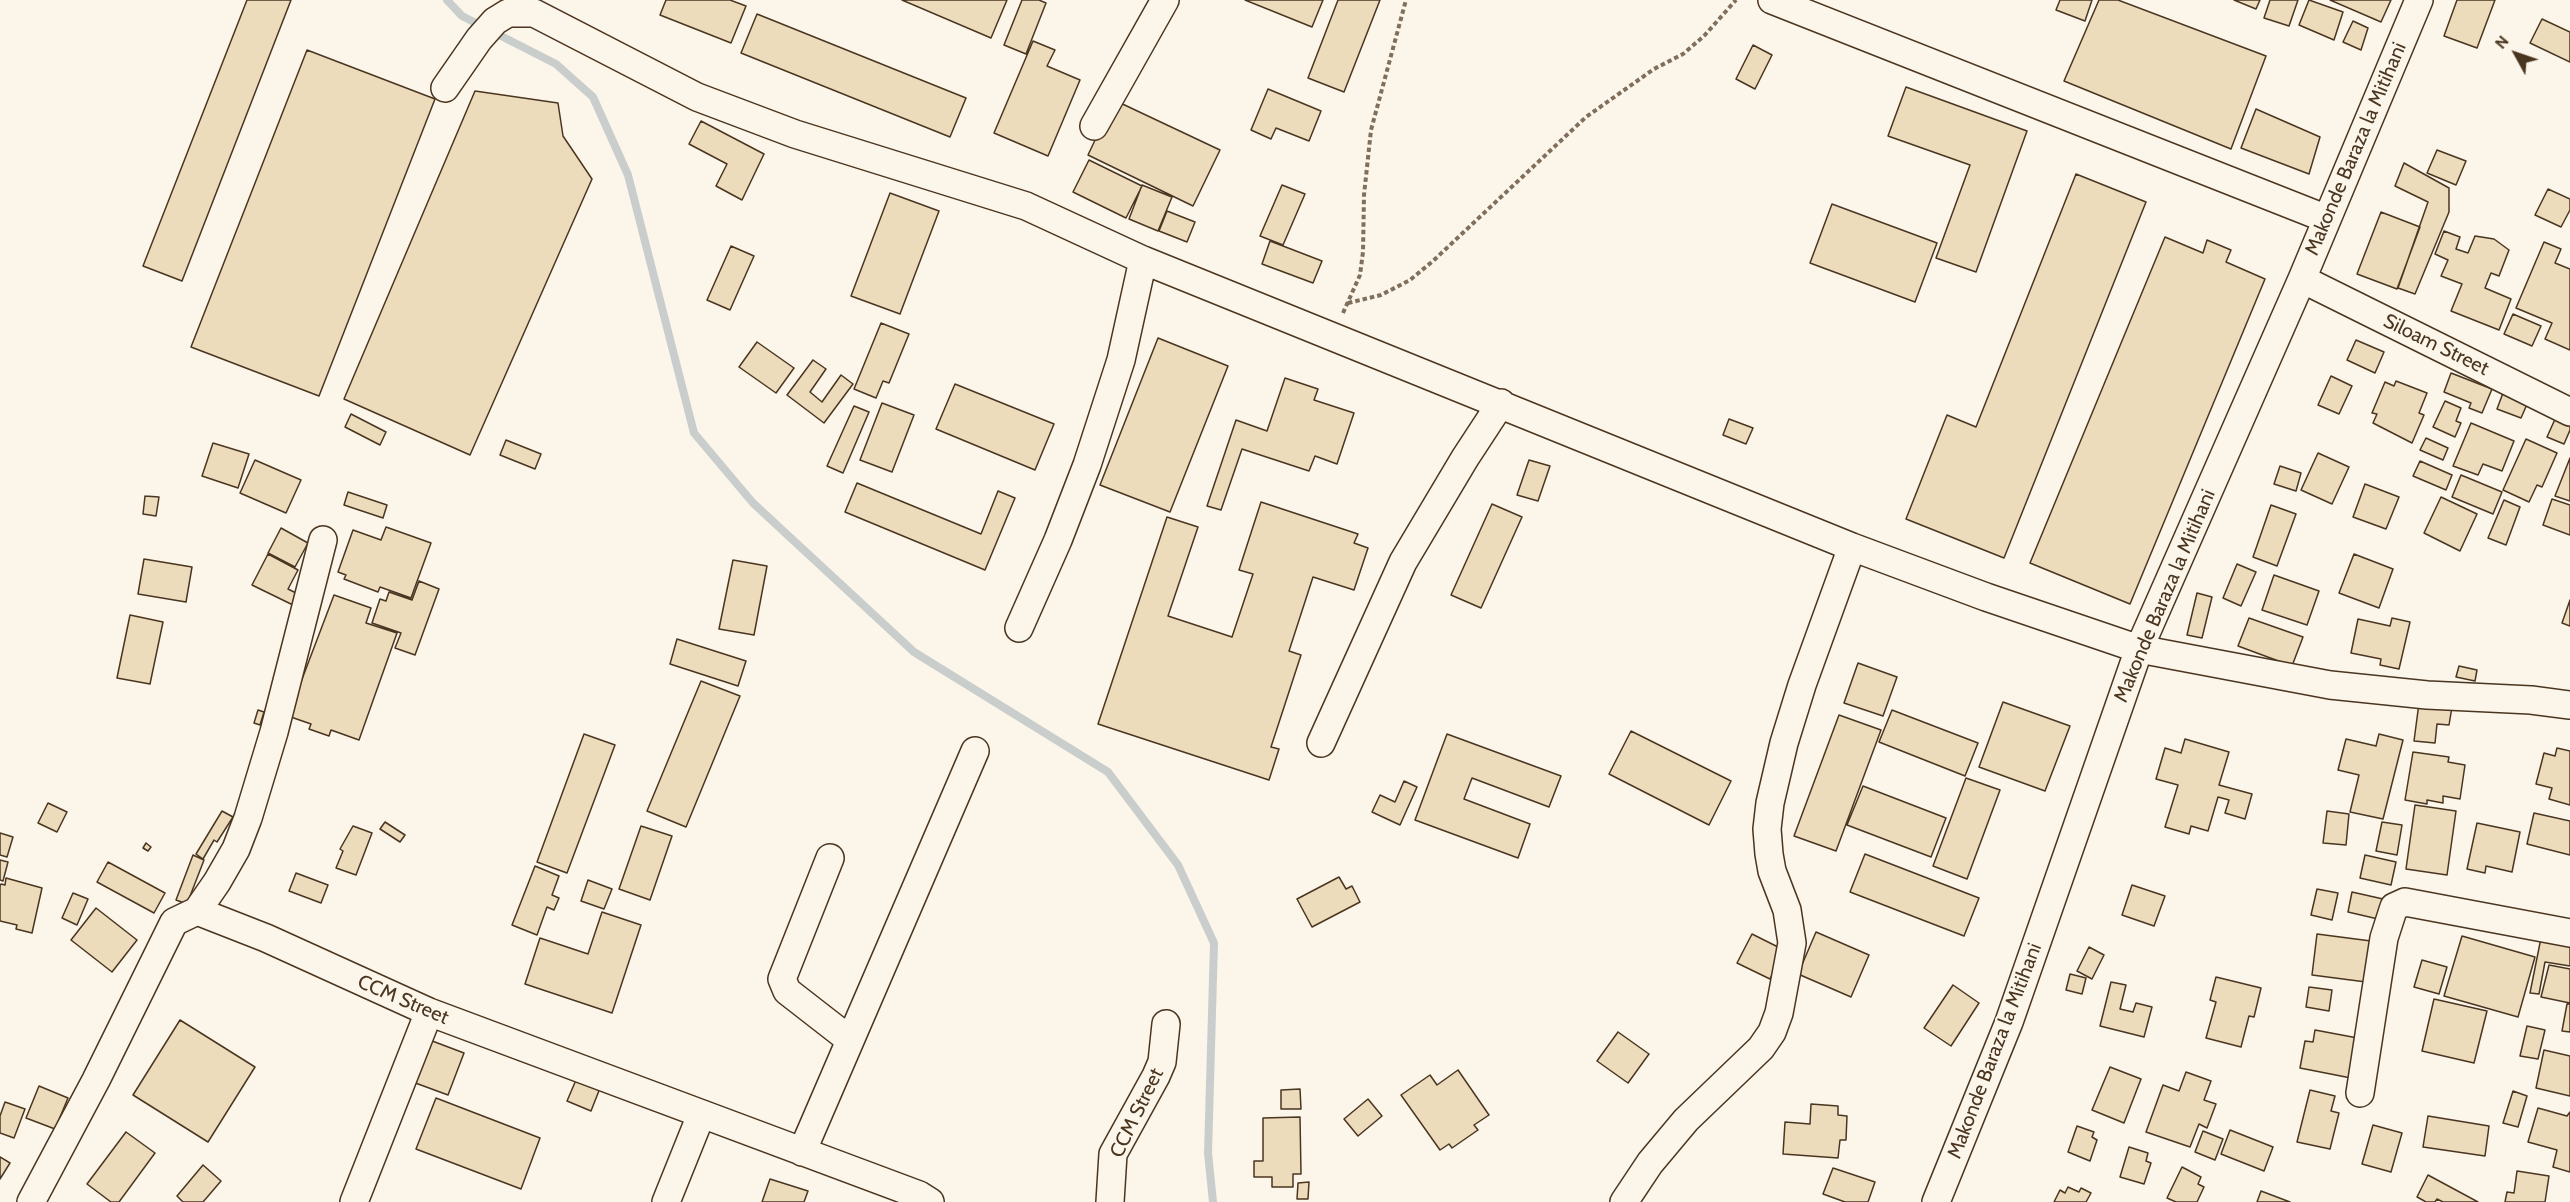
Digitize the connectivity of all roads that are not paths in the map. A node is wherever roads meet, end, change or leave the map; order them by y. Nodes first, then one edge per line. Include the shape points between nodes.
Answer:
1 (1165, 0) edge
2 (1772, 0) edge
3 (2419, 0) edge
4 (445, 88) dead end
5 (1094, 126) dead end
6 (2327, 219) junction
7 (1143, 260) junction
8 (2302, 279) junction
9 (1501, 404) junction
10 (2570, 412) edge
11 (323, 540) dead end
12 (1852, 547) junction
13 (1019, 628) dead end
14 (2139, 650) junction
15 (2570, 705) edge
16 (1321, 743) dead end
17 (975, 751) dead end
18 (830, 858) dead end
19 (197, 911) junction
20 (2570, 933) edge
21 (429, 1012) junction
22 (1166, 1024) dead end
23 (850, 1040) junction
24 (2360, 1093) dead end
25 (701, 1115) junction
26 (802, 1152) junction
27 (31, 1202) edge
28 (354, 1202) edge
29 (666, 1202) edge
30 (930, 1202) edge
31 (1110, 1202) edge
32 (1624, 1202) edge
33 (1936, 1202) edge

1 - 5 street
2 - 6 street
3 - 6 street, Makonde Baraza la Mitihani
4 - 7 street via 487,30 508,13 534,13 697,97 795,134 1026,206
6 - 8 street, Makonde Baraza la Mitihani
7 - 9 street
7 - 13 street via 1121,360 1087,465
8 - 10 street, Siloam Street
8 - 14 street, Makonde Baraza la Mitihani
9 - 12 street
9 - 16 street via 1403,562
11 - 19 street via 248,818 236,849
12 - 14 street
12 - 32 street via 1802,686 1770,803 1769,854 1787,910 1792,943 1779,1013 1761,1048 1686,1120 1650,1162
14 - 15 street via 2330,685
14 - 33 street, Makonde Baraza la Mitihani via 2009,1022
17 - 23 street
18 - 23 street via 782,979 787,991
19 - 21 street, CCM Street
19 - 27 street via 174,922
20 - 24 street via 2405,903 2394,907 2384,938
21 - 25 street, CCM Street
21 - 28 street
22 - 31 street, CCM Street via 1162,1062 1113,1154
23 - 26 street
25 - 26 street, CCM Street
25 - 29 street
26 - 30 street, CCM Street

